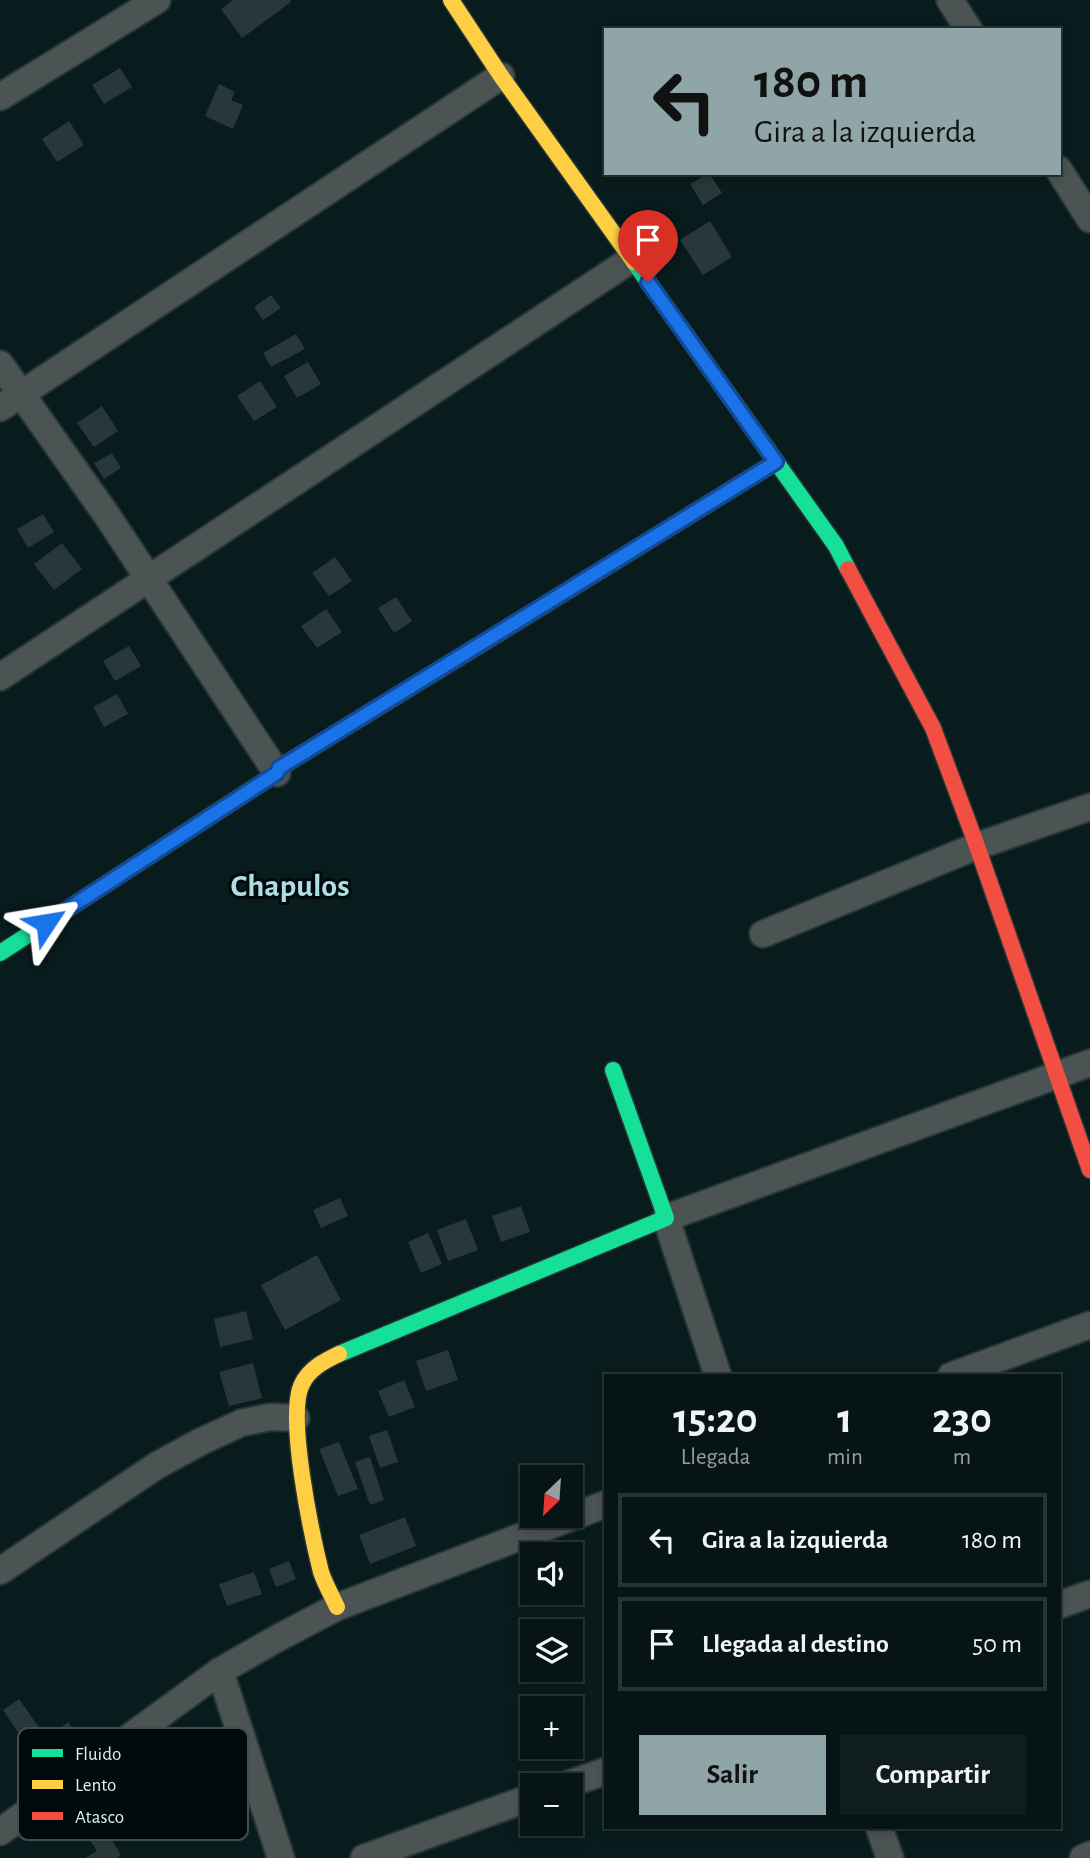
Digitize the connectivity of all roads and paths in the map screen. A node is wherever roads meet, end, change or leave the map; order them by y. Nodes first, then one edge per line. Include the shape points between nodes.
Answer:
1 (157, 0) edge
2 (451, 0) edge
3 (950, 0) edge
4 (968, 28) edge
5 (501, 76) junction
6 (0, 97) edge
7 (1061, 173) edge
8 (1090, 219) edge
9 (632, 260) junction
10 (0, 364) edge
11 (11, 402) edge
12 (776, 462) junction
13 (149, 579) junction
14 (0, 677) edge
15 (277, 773) junction
16 (1090, 807) edge
17 (977, 846) junction
18 (763, 934) dead end
19 (0, 953) edge
20 (1090, 1063) edge
21 (613, 1070) dead end
22 (1058, 1076) junction
23 (1090, 1170) edge
24 (666, 1219) junction
25 (1090, 1325) edge
26 (717, 1374) edge
27 (956, 1374) edge
28 (296, 1418) junction
29 (604, 1505) edge
30 (0, 1571) edge
31 (1090, 1594) edge
32 (1061, 1604) edge
33 (337, 1607) junction
34 (220, 1671) junction
35 (142, 1728) edge
36 (239, 1728) edge
37 (248, 1757) edge
38 (604, 1772) edge
39 (583, 1779) edge
40 (520, 1801) edge
41 (18, 1819) edge
42 (880, 1829) edge
43 (0, 1832) edge
44 (1090, 1855) edge
45 (281, 1858) edge
46 (364, 1858) edge
47 (890, 1858) edge
48 (1083, 1858) edge

1 - 6 street
2 - 5 street
3 - 4 street
5 - 9 street
5 - 11 street
7 - 8 street
9 - 12 street
9 - 13 street
10 - 11 street
11 - 13 street
12 - 15 street
12 - 17 street via 836,546 926,715
13 - 14 street
13 - 15 street
15 - 19 street
16 - 17 street
17 - 18 street
17 - 22 street
20 - 22 street
21 - 24 street
22 - 23 street
22 - 24 street
24 - 26 street
24 - 28 street via 320,1362 302,1385
25 - 27 street
28 - 30 street via 241,1423 200,1442 156,1465
28 - 33 street via 322,1575
29 - 33 street
31 - 32 street
33 - 34 street
34 - 35 street
34 - 36 street
37 - 45 street
38 - 39 street
40 - 46 street
41 - 43 street
42 - 47 street
44 - 48 street

